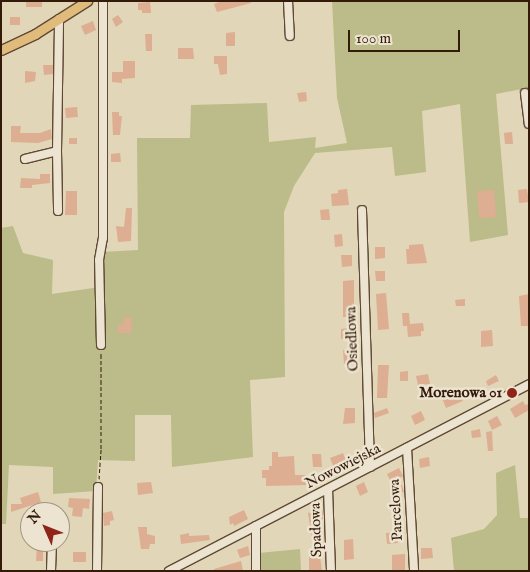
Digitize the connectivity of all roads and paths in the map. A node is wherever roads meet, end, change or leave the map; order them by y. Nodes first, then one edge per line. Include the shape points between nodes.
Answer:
1 (87, 1) edge
2 (103, 1) edge
3 (288, 1) edge
4 (59, 19) junction
5 (290, 36) dead end
6 (1, 50) edge
7 (525, 93) dead end
8 (529, 124) edge
9 (58, 151) junction
10 (24, 160) dead end
11 (362, 210) dead end
12 (58, 211) dead end
13 (101, 344) joint
14 (529, 384) edge
15 (406, 448) junction
16 (370, 467) junction
17 (98, 487) joint
18 (328, 489) junction
19 (256, 526) junction
20 (52, 552) edge
21 (51, 571) edge
22 (97, 571) edge
23 (169, 571) edge
24 (256, 571) edge
25 (331, 571) edge
26 (414, 571) edge

1 - 4 main road
2 - 13 street
3 - 5 street
4 - 6 main road
4 - 9 street
7 - 8 street
9 - 10 street
9 - 12 street
11 - 16 street, Osiedlowa
13 - 17 path via 102,449
14 - 15 street, Nowowiejska
15 - 16 street, Nowowiejska
15 - 26 street, Parcelowa
16 - 18 street, Nowowiejska
17 - 22 street
18 - 19 street, Nowowiejska
18 - 25 street, Spadowa
19 - 23 street, Nowowiejska
19 - 24 street
20 - 21 street

